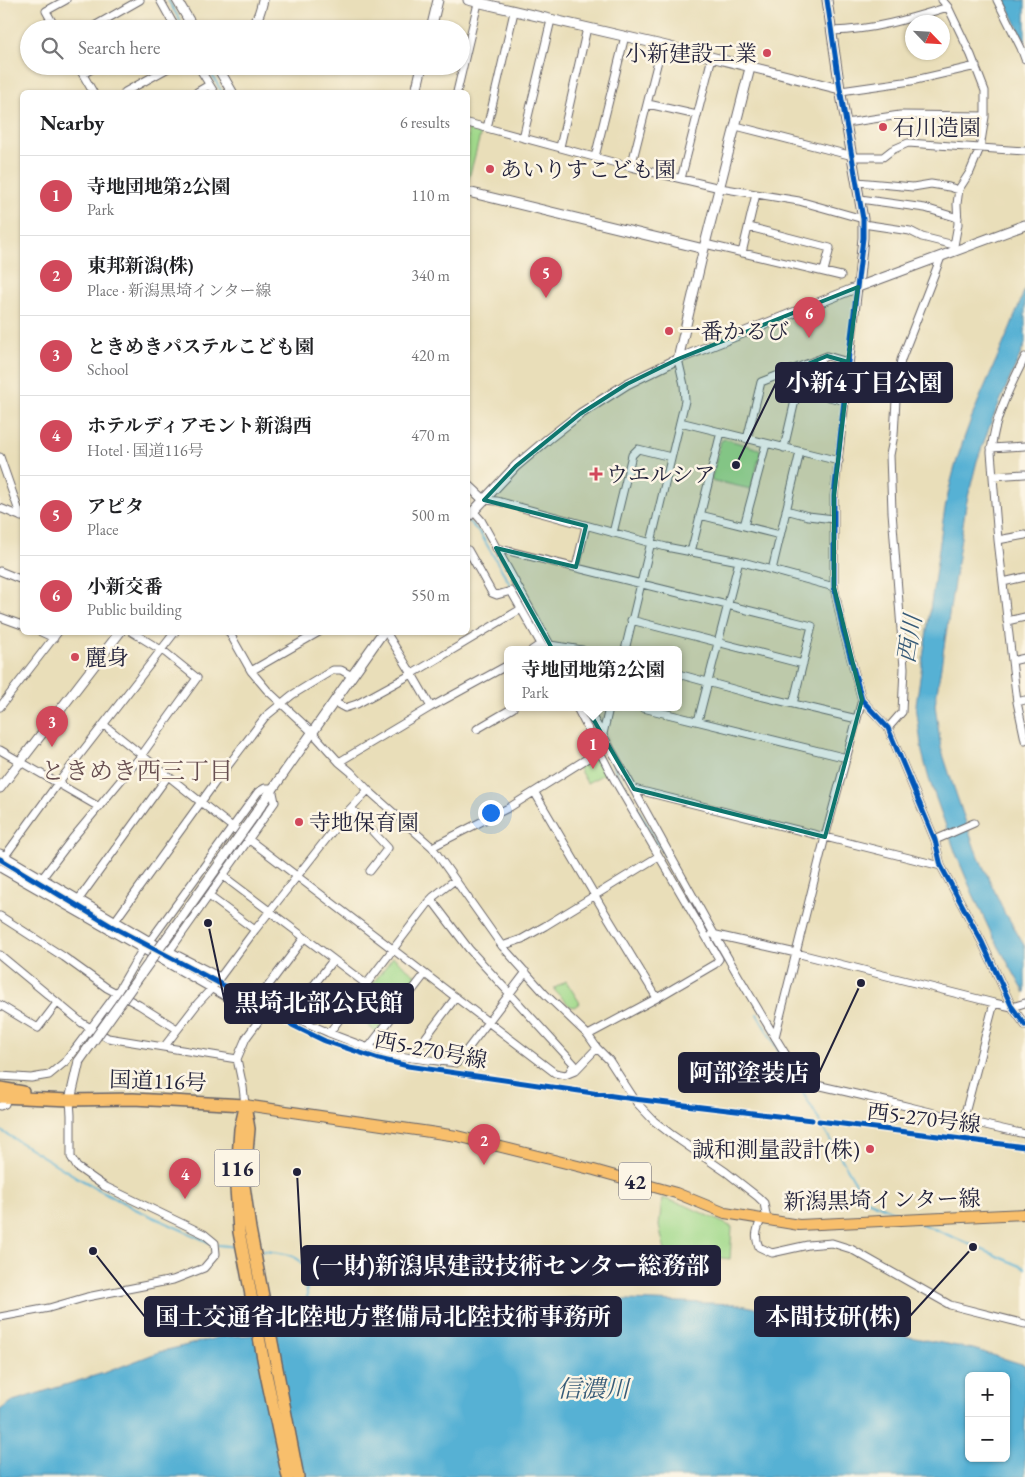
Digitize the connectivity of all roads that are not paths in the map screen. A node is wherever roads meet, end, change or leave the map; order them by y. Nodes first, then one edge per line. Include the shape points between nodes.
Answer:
1 (66, 0) edge
2 (140, 0) edge
3 (160, 0) edge
4 (177, 0) edge
5 (263, 0) edge
6 (438, 0) edge
7 (468, 0) edge
8 (827, 0) edge
9 (942, 0) edge
10 (997, 0) edge
11 (478, 2) junction
12 (948, 7) junction
13 (514, 12) junction
14 (51, 20) edge
15 (105, 20) edge
16 (172, 20) edge
17 (189, 20) edge
18 (256, 20) edge
19 (433, 20) edge
20 (551, 20) junction
21 (587, 28) junction
22 (832, 31) junction
23 (470, 36) edge
24 (625, 36) junction
25 (662, 45) junction
26 (712, 57) junction
27 (1025, 59) edge
28 (976, 66) junction
29 (750, 68) junction
30 (84, 75) edge
31 (156, 75) edge
32 (203, 75) edge
33 (222, 75) edge
34 (420, 75) edge
35 (461, 75) edge
36 (209, 85) junction
37 (92, 90) edge
38 (129, 90) edge
39 (200, 90) edge
40 (213, 90) edge
41 (231, 90) edge
42 (416, 90) edge
43 (457, 90) edge
44 (841, 90) junction
45 (648, 104) junction
46 (697, 115) junction
47 (985, 116) junction
48 (846, 123) junction
49 (470, 124) edge
50 (736, 126) junction
51 (487, 128) junction
52 (523, 138) junction
53 (560, 147) junction
54 (980, 148) junction
55 (1025, 151) edge
56 (595, 157) junction
57 (853, 157) junction
58 (631, 167) junction
59 (681, 179) junction
60 (857, 182) junction
61 (720, 188) junction
62 (959, 190) junction
63 (470, 192) edge
64 (756, 194) junction
65 (860, 200) junction
66 (958, 218) junction
67 (863, 222) junction
68 (1025, 225) edge
69 (749, 227) junction
70 (705, 247) junction
71 (953, 248) junction
72 (742, 253) junction
73 (941, 257) junction
74 (824, 271) junction
75 (841, 276) dead end
76 (858, 286) junction
77 (1025, 356) edge
78 (678, 359) junction
79 (848, 362) junction
80 (803, 366) junction
81 (798, 389) junction
82 (844, 401) junction
83 (680, 422) junction
84 (721, 432) junction
85 (747, 439) junction
86 (766, 444) junction
87 (1025, 446) edge
88 (784, 448) junction
89 (991, 448) junction
90 (800, 452) junction
91 (671, 457) junction
92 (0, 458) edge
93 (839, 461) junction
94 (1025, 474) edge
95 (993, 476) junction
96 (470, 487) edge
97 (484, 500) junction
98 (0, 508) edge
99 (786, 510) junction
100 (20, 512) edge
101 (470, 514) edge
102 (700, 515) junction
103 (20, 516) edge
104 (834, 518) junction
105 (586, 526) junction
106 (744, 526) junction
107 (613, 533) junction
108 (780, 535) junction
109 (1025, 535) edge
110 (998, 540) junction
111 (650, 542) junction
112 (496, 548) junction
113 (691, 552) junction
114 (470, 554) edge
115 (739, 561) junction
116 (576, 567) junction
117 (772, 570) junction
118 (0, 571) edge
119 (1025, 577) edge
120 (20, 579) edge
121 (1004, 582) junction
122 (640, 583) junction
123 (834, 587) junction
124 (728, 605) junction
125 (521, 609) junction
126 (0, 617) edge
127 (1025, 617) edge
128 (631, 620) junction
129 (1008, 621) junction
130 (20, 624) edge
131 (56, 635) edge
132 (118, 635) edge
133 (137, 635) edge
134 (173, 635) edge
135 (231, 635) edge
136 (314, 635) edge
137 (382, 635) edge
138 (386, 635) edge
139 (718, 643) junction
140 (546, 646) edge
141 (546, 646) edge
142 (625, 646) edge
143 (162, 650) junction
144 (1025, 658) edge
145 (1012, 661) junction
146 (803, 664) junction
147 (504, 667) edge
148 (251, 672) junction
149 (412, 674) junction
150 (682, 675) edge
151 (352, 676) junction
152 (708, 683) junction
153 (862, 700) junction
154 (1025, 700) edge
155 (334, 702) junction
156 (1017, 702) junction
157 (281, 703) junction
158 (793, 704) junction
159 (1, 705) edge
160 (431, 707) junction
161 (508, 711) edge
162 (579, 711) edge
163 (589, 711) edge
164 (609, 711) edge
165 (656, 711) edge
166 (857, 720) junction
167 (698, 721) junction
168 (104, 725) junction
169 (888, 728) junction
170 (477, 729) dead end
171 (312, 732) junction
172 (602, 734) junction
173 (1025, 740) edge
174 (609, 745) junction
175 (0, 750) edge
176 (601, 751) junction
177 (141, 756) junction
178 (847, 758) junction
179 (21, 762) junction
180 (339, 762) junction
181 (168, 776) junction
182 (58, 783) junction
183 (0, 788) edge
184 (272, 788) junction
185 (634, 789) junction
186 (368, 790) junction
187 (535, 793) junction
188 (201, 802) junction
189 (99, 806) junction
190 (351, 808) junction
191 (974, 823) dead end
192 (232, 826) junction
193 (825, 837) junction
194 (249, 839) junction
195 (935, 840) junction
196 (432, 847) junction
197 (3, 855) edge
198 (659, 856) junction
199 (941, 866) junction
200 (0, 868) edge
201 (370, 871) dead end
202 (223, 876) junction
203 (298, 876) junction
204 (43, 878) junction
205 (456, 880) junction
206 (596, 895) junction
207 (209, 896) junction
208 (78, 899) junction
209 (431, 899) junction
210 (270, 913) junction
211 (0, 916) edge
212 (115, 921) junction
213 (255, 930) junction
214 (710, 935) junction
215 (304, 938) junction
216 (150, 941) junction
217 (502, 946) junction
218 (142, 950) junction
219 (393, 950) junction
220 (169, 952) junction
221 (796, 953) junction
222 (0, 955) edge
223 (333, 960) junction
224 (526, 972) junction
225 (425, 974) junction
226 (220, 977) junction
227 (366, 984) junction
228 (212, 988) junction
229 (116, 993) junction
230 (510, 994) junction
231 (456, 998) junction
232 (657, 998) junction
233 (57, 1003) junction
234 (994, 1003) junction
235 (1025, 1003) edge
236 (0, 1005) edge
237 (1012, 1007) junction
238 (291, 1015) junction
239 (488, 1022) junction
240 (1025, 1025) edge
241 (90, 1028) junction
242 (177, 1029) junction
243 (328, 1032) junction
244 (588, 1035) junction
245 (775, 1037) junction
246 (164, 1047) junction
247 (369, 1047) junction
248 (596, 1048) junction
249 (412, 1058) junction
250 (237, 1059) junction
251 (568, 1074) junction
252 (0, 1076) edge
253 (2, 1097) edge
254 (70, 1100) junction
255 (245, 1105) junction
256 (963, 1121) junction
257 (1025, 1134) edge
258 (1025, 1214) edge
259 (764, 1220) junction
260 (244, 1230) junction
261 (0, 1317) edge
262 (1025, 1324) edge
263 (288, 1477) edge
264 (298, 1477) edge

1 - 14 street via 46,12
2 - 15 street
3 - 16 street
4 - 17 street
5 - 18 street
6 - 19 street
7 - 11 street
8 - 22 street
9 - 12 street
10 - 27 street
11 - 13 street
11 - 23 street
12 - 22 street via 904,21
12 - 28 street
13 - 20 street
13 - 51 street
20 - 21 street
20 - 52 street
21 - 24 street
21 - 53 street
22 - 44 street
24 - 25 street
24 - 56 street
25 - 26 street
25 - 45 street
26 - 29 street
26 - 46 street
28 - 44 street via 911,81
28 - 47 street via 985,91
29 - 44 street
29 - 50 street
30 - 37 street
31 - 38 street
32 - 36 street
33 - 41 street
34 - 42 street
35 - 43 street
36 - 39 street
36 - 40 street
44 - 48 street
45 - 46 street
45 - 58 street
46 - 59 street
47 - 48 street via 900,114
47 - 54 street
48 - 57 street
49 - 51 street
50 - 57 street
50 - 61 street
51 - 52 street
52 - 53 street
53 - 56 street
54 - 55 street
54 - 57 street via 908,143 882,157
54 - 62 street
56 - 58 street
57 - 60 street
58 - 59 street
59 - 61 street
60 - 62 street via 913,187 930,184
60 - 65 street
61 - 64 street
61 - 70 street
62 - 66 street
63 - 70 street
64 - 67 street via 799,202
64 - 69 street
65 - 66 street via 925,208
65 - 67 street
66 - 71 street
67 - 71 street via 910,231
67 - 76 street
68 - 71 street
69 - 72 street
69 - 74 street via 830,248
70 - 72 street
70 - 78 street
71 - 73 street
72 - 74 street
73 - 76 street
73 - 169 street via 901,360 898,382 890,455 904,668 902,712
74 - 75 street
76 - 78 street
76 - 79 street
77 - 89 street via 995,425
78 - 83 street via 686,393
78 - 97 street via 627,384 580,414 516,466
79 - 80 street via 827,356
79 - 82 street
80 - 81 street
80 - 85 street via 761,382
81 - 82 street
81 - 88 street
82 - 93 street
83 - 84 street
83 - 91 street
84 - 85 street
84 - 102 street
85 - 86 street
86 - 88 street
86 - 106 street
87 - 89 street
88 - 90 street
89 - 95 street
90 - 93 street
90 - 99 street
91 - 107 street via 638,449 632,455
91 - 111 street
92 - 100 street
93 - 104 street
94 - 95 street
95 - 110 street
96 - 97 street
97 - 101 street
97 - 105 street
98 - 103 street
99 - 104 street
99 - 108 street
101 - 112 street via 481,520
102 - 106 street
102 - 113 street
104 - 123 street
105 - 107 street
105 - 116 street
106 - 108 street
107 - 111 street
108 - 117 street
109 - 110 street
110 - 121 street
111 - 113 street
111 - 122 street
112 - 116 street
112 - 140 street
113 - 115 street
114 - 125 street via 492,593 497,596 512,592
115 - 117 street
115 - 124 street
116 - 122 street
117 - 123 street
118 - 120 street
119 - 121 street
121 - 129 street
122 - 124 street
122 - 128 street
123 - 153 street
124 - 139 street
124 - 146 street via 812,626
125 - 141 street
125 - 149 street
126 - 130 street
127 - 129 street
128 - 139 street
128 - 142 street
129 - 145 street
131 - 159 street
132 - 179 street
133 - 143 street
134 - 143 street
135 - 148 street
136 - 148 street
137 - 151 street
138 - 149 street
139 - 146 street
139 - 152 street
143 - 168 street
143 - 177 street via 197,678
144 - 145 street
145 - 156 street
146 - 158 street
147 - 160 street
148 - 157 street
149 - 155 street via 346,708
149 - 160 street
150 - 152 street
151 - 155 street
151 - 157 street via 333,670
152 - 158 street
152 - 167 street
153 - 166 street
153 - 169 street
154 - 156 street
155 - 171 street
156 - 173 street
157 - 171 street
157 - 188 street via 265,717
158 - 166 street
160 - 180 street
161 - 170 street
162 - 176 street
163 - 172 street
164 - 172 street
165 - 167 street
166 - 178 street
167 - 178 street
168 - 177 street
168 - 182 street
169 - 195 street
171 - 180 street
171 - 184 street
172 - 174 street
174 - 176 street
174 - 185 street
175 - 179 street
176 - 187 street
176 - 198 street
177 - 181 street
177 - 189 street
178 - 193 street
179 - 182 street
179 - 183 street
180 - 186 street
181 - 188 street
181 - 208 street
182 - 189 street
182 - 197 street
184 - 192 street via 258,792
184 - 194 street via 275,802
184 - 254 street, bridge via 79,1061
185 - 193 street
185 - 214 street
186 - 190 street
186 - 196 street
187 - 196 street
187 - 206 street
188 - 192 street
188 - 212 street
189 - 204 street
190 - 201 street via 388,848
190 - 203 street
191 - 195 street
192 - 194 street
192 - 216 street
193 - 199 street
193 - 221 street
194 - 202 street
194 - 203 street
195 - 199 street
196 - 205 street
197 - 204 street
198 - 206 street
198 - 214 street
199 - 237 street
200 - 218 street
202 - 207 street
202 - 210 street
203 - 210 street
203 - 219 street
204 - 208 street
205 - 209 street
205 - 217 street
206 - 217 street via 522,939
206 - 232 street
207 - 213 street
207 - 220 street
208 - 212 street
209 - 219 street
209 - 230 street via 469,949
210 - 213 street
210 - 215 street
211 - 229 street
212 - 216 street
213 - 226 street
214 - 221 street
214 - 232 street via 719,959 715,964
214 - 245 street
215 - 223 street
215 - 238 street via 259,998
216 - 220 street
217 - 224 street
218 - 228 street
218 - 229 street
219 - 225 street
219 - 227 street
220 - 226 street
221 - 234 street
221 - 245 street
222 - 233 street
223 - 227 street
223 - 238 street
224 - 230 street
224 - 244 street
225 - 231 street
225 - 247 street
226 - 228 street
227 - 243 street
228 - 242 street
228 - 250 street via 260,1019 246,1038
229 - 241 street
229 - 242 street
230 - 239 street
230 - 251 street via 574,1064
231 - 239 street
231 - 249 street
232 - 244 street
233 - 236 street via 38,1028
233 - 241 street
234 - 237 street
234 - 256 street
235 - 237 street
237 - 240 street
238 - 243 street
239 - 249 street via 457,1063
239 - 251 street via 555,1073
241 - 246 street via 108,1038
241 - 252 street via 66,1061 49,1075 31,1078
242 - 246 street
243 - 247 street
244 - 248 street
245 - 256 street via 803,1082
246 - 250 street
247 - 249 street
248 - 251 street via 575,1071
248 - 259 street via 609,1060 637,1103 654,1121 764,1203
250 - 255 street
253 - 254 highway, 国道116号
254 - 255 highway, 国道116号 via 133,1099
254 - 261 street via 71,1157 77,1167 104,1186 204,1234 215,1243 216,1254 204,1268 173,1280
255 - 259 main road, 新潟黒埼インター線 / 42 via 457,1136 603,1172 676,1192 725,1213
255 - 260 highway, 116 via 249,1129
256 - 257 street
258 - 259 main road, 新潟黒埼インター線 / 42 via 799,1225
259 - 262 street via 755,1235 756,1242 772,1253 832,1243 851,1249 950,1305
260 - 263 highway, 116 via 266,1374
260 - 264 highway, 116

